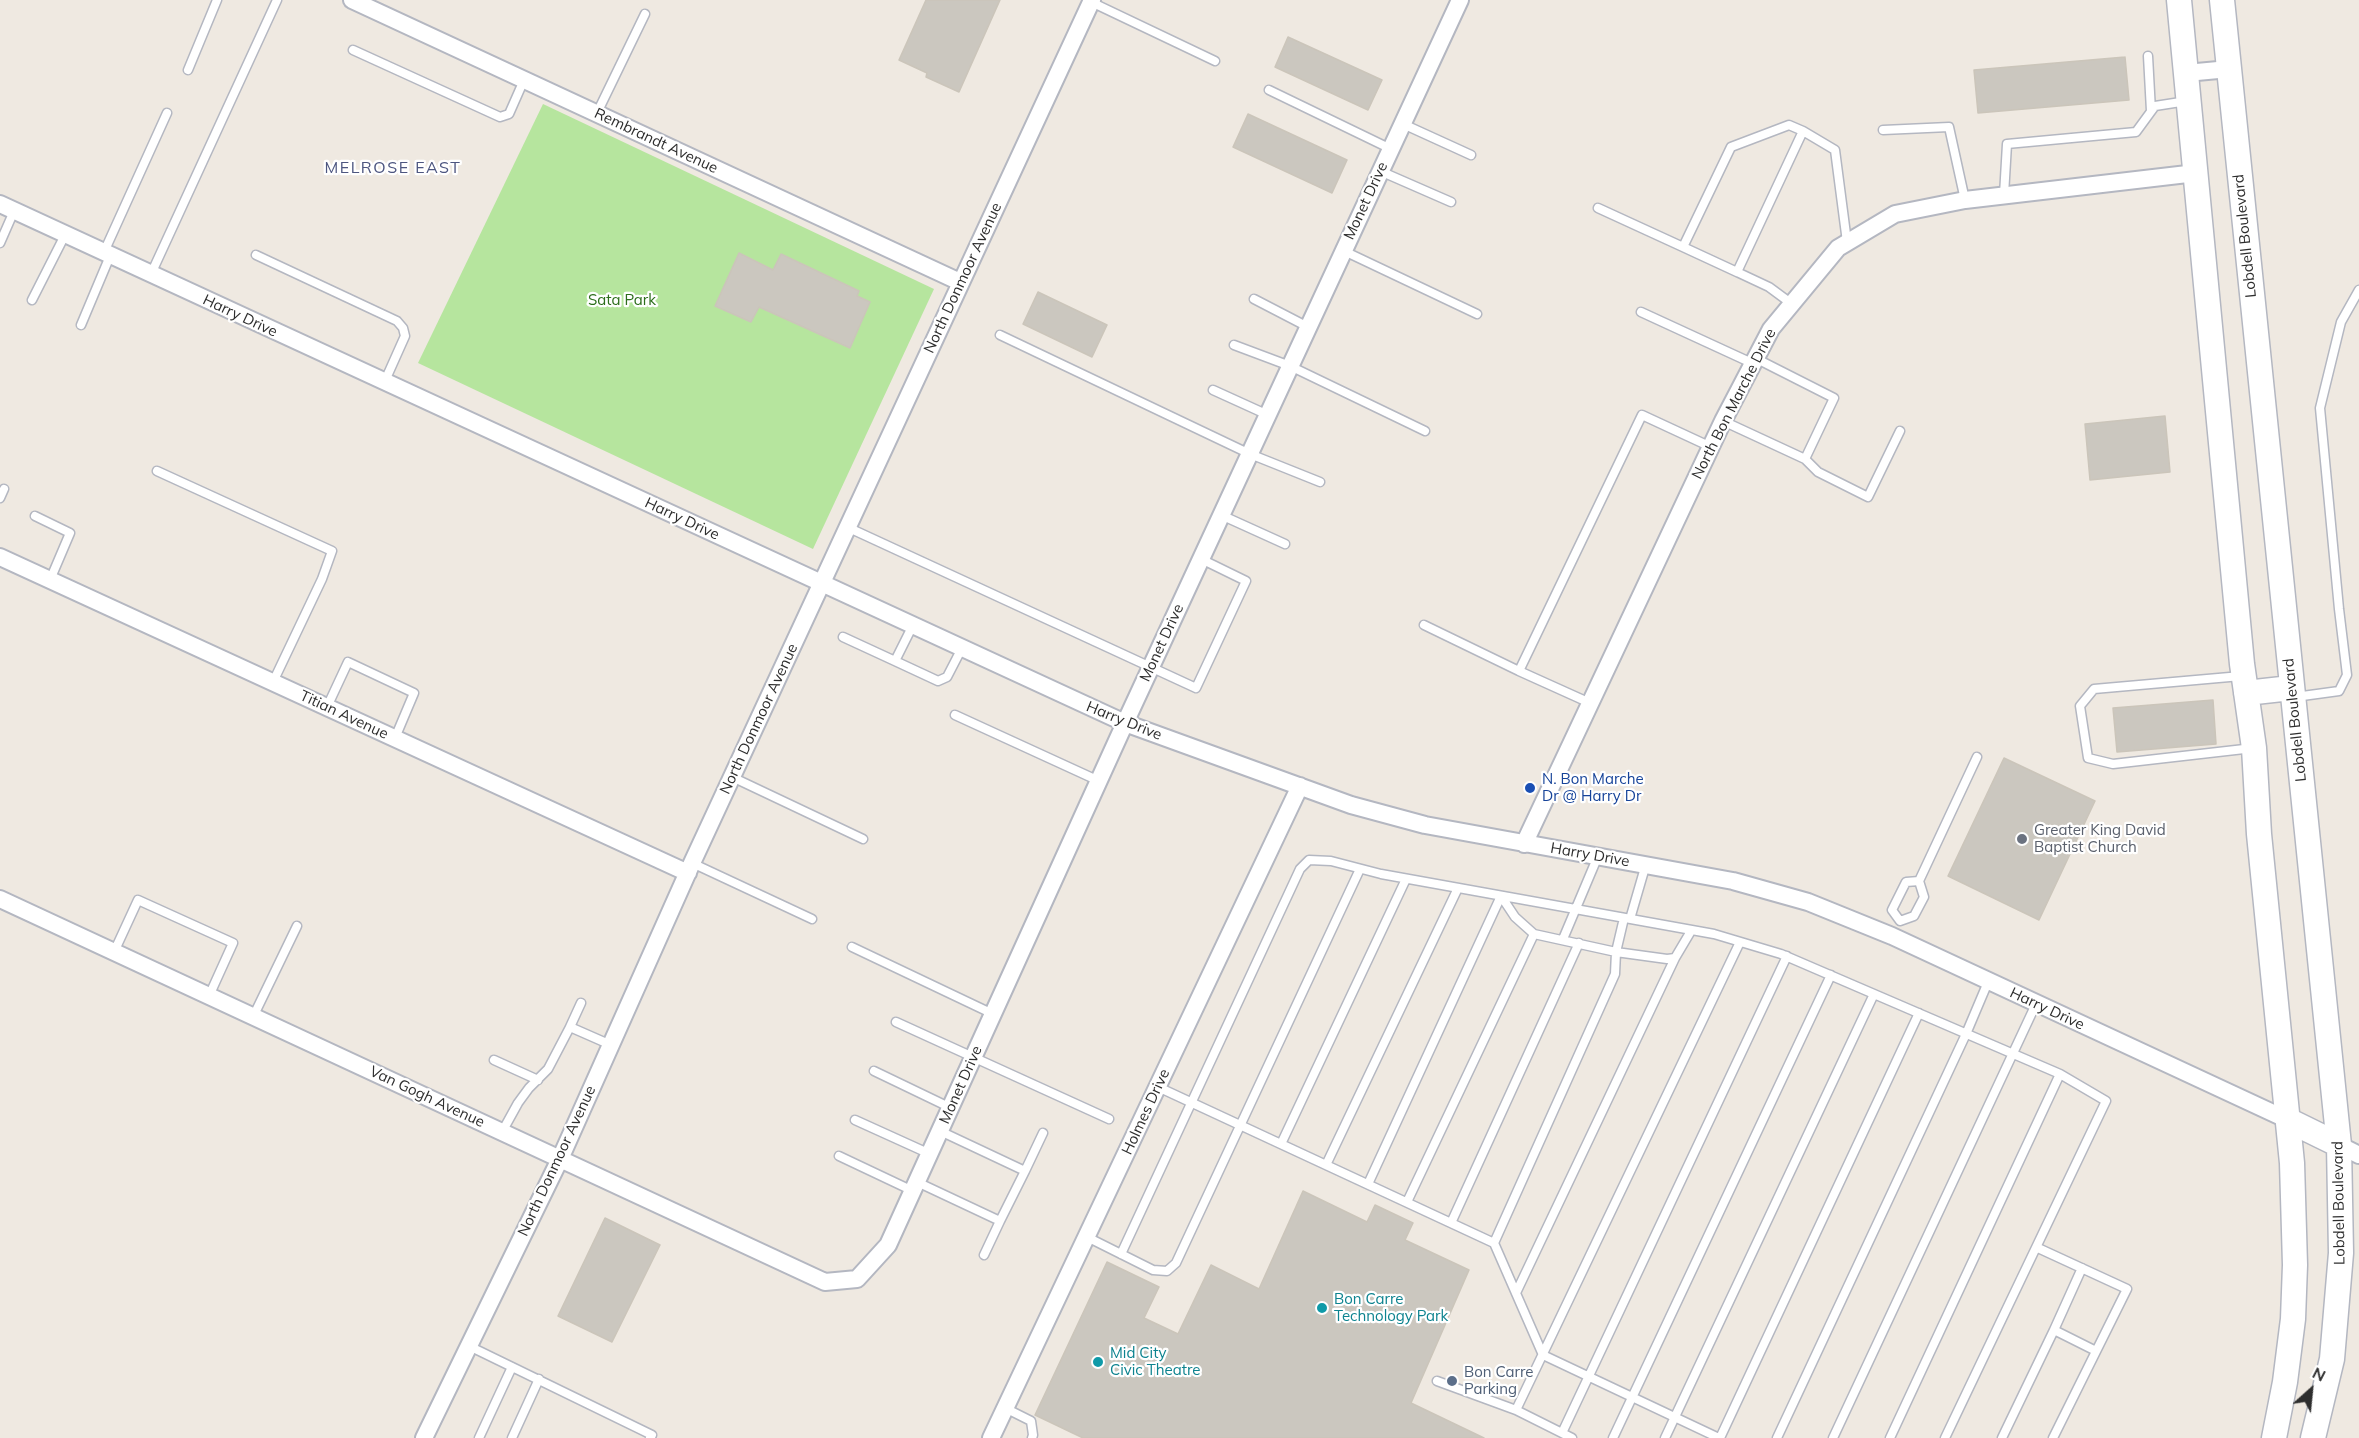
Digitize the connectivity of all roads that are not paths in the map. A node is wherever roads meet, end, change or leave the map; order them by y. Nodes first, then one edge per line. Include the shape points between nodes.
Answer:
1 (218, 0) edge
2 (277, 0) edge
3 (352, 0) edge
4 (1460, 0) edge
5 (2179, 0) edge
6 (2222, 0) edge
7 (1090, 1) edge
8 (645, 14) dead end
9 (353, 50) dead end
10 (2148, 56) dead end
11 (1215, 61) dead end
12 (2229, 69) junction
13 (188, 70) dead end
14 (2186, 73) junction
15 (524, 80) junction
16 (1269, 90) dead end
17 (2189, 101) junction
18 (2151, 111) junction
19 (167, 113) dead end
20 (597, 113) junction
21 (1402, 124) junction
22 (1883, 130) dead end
23 (1803, 131) junction
24 (1391, 149) junction
25 (1471, 155) dead end
26 (1380, 171) junction
27 (2196, 173) junction
28 (2004, 195) junction
29 (1965, 200) junction
30 (1451, 202) dead end
31 (7, 208) edge
32 (1599, 208) dead end
33 (64, 234) junction
34 (0, 243) edge
35 (1847, 243) junction
36 (1683, 247) junction
37 (1344, 251) junction
38 (107, 254) junction
39 (256, 255) dead end
40 (1737, 272) junction
41 (151, 274) junction
42 (960, 282) junction
43 (2359, 290) edge
44 (1254, 299) dead end
45 (32, 300) dead end
46 (1792, 304) junction
47 (1641, 312) dead end
48 (1477, 314) dead end
49 (81, 325) dead end
50 (1308, 327) junction
51 (1000, 335) dead end
52 (1234, 345) dead end
53 (1755, 362) junction
54 (1290, 366) junction
55 (384, 383) junction
56 (1213, 390) dead end
57 (1268, 415) junction
58 (1723, 421) junction
59 (1425, 431) dead end
60 (1900, 431) dead end
61 (1711, 447) junction
62 (1250, 454) junction
63 (1805, 459) junction
64 (157, 471) dead end
65 (1320, 482) dead end
66 (4, 489) dead end
67 (0, 498) edge
68 (1221, 515) junction
69 (35, 516) dead end
70 (847, 527) junction
71 (1285, 544) dead end
72 (0, 557) edge
73 (1201, 559) junction
74 (50, 580) junction
75 (822, 583) junction
76 (913, 625) junction
77 (1424, 625) dead end
78 (843, 637) dead end
79 (962, 648) junction
80 (895, 661) junction
81 (1151, 668) junction
82 (1519, 672) junction
83 (273, 682) junction
84 (2245, 685) junction
85 (2292, 692) junction
86 (1590, 703) junction
87 (327, 707) junction
88 (955, 714) dead end
89 (1125, 723) junction
90 (395, 738) junction
91 (2254, 748) junction
92 (1977, 757) dead end
93 (732, 777) junction
94 (1099, 781) junction
95 (1300, 786) junction
96 (863, 839) dead end
97 (1524, 844) junction
98 (1598, 856) junction
99 (1646, 864) junction
100 (690, 868) junction
101 (1360, 869) junction
102 (1406, 879) junction
103 (1919, 881) junction
104 (1458, 888) junction
105 (1501, 896) junction
106 (0, 899) edge
107 (1575, 909) junction
108 (812, 919) dead end
109 (1627, 919) junction
110 (297, 926) dead end
111 (1896, 929) junction
112 (1691, 931) junction
113 (1534, 934) junction
114 (1563, 939) junction
115 (1740, 942) junction
116 (1579, 943) junction
117 (852, 947) dead end
118 (114, 952) junction
119 (1616, 952) junction
120 (1787, 956) junction
121 (1675, 958) junction
122 (1831, 975) junction
123 (1988, 982) junction
124 (1874, 994) junction
125 (209, 996) junction
126 (581, 1003) dead end
127 (2036, 1004) junction
128 (1919, 1013) junction
129 (993, 1014) junction
130 (253, 1017) junction
131 (896, 1022) dead end
132 (570, 1027) junction
133 (1966, 1034) junction
134 (611, 1045) junction
135 (2014, 1055) junction
136 (973, 1058) junction
137 (494, 1060) dead end
138 (874, 1071) dead end
139 (2060, 1074) junction
140 (538, 1080) junction
141 (1158, 1087) junction
142 (1191, 1102) junction
143 (951, 1108) junction
144 (1109, 1119) dead end
145 (855, 1120) dead end
146 (2288, 1120) junction
147 (1239, 1125) junction
148 (940, 1131) junction
149 (502, 1132) junction
150 (1043, 1133) dead end
151 (1281, 1144) junction
152 (2349, 1150) edge
153 (930, 1154) junction
154 (839, 1156) dead end
155 (560, 1159) junction
156 (1326, 1165) junction
157 (1025, 1171) junction
158 (1368, 1184) junction
159 (915, 1186) junction
160 (1407, 1202) junction
161 (1000, 1221) junction
162 (1451, 1222) junction
163 (1087, 1237) junction
164 (1494, 1243) junction
165 (2038, 1248) junction
166 (1121, 1254) junction
167 (984, 1255) dead end
168 (2082, 1268) junction
169 (857, 1279) joint
170 (1516, 1293) junction
171 (2054, 1330) junction
172 (469, 1346) junction
173 (2096, 1351) junction
174 (1543, 1355) junction
175 (512, 1367) junction
176 (1590, 1377) junction
177 (539, 1379) junction
178 (1437, 1380) dead end
179 (1632, 1397) junction
180 (1005, 1408) junction
181 (1516, 1410) junction
182 (1674, 1417) junction
183 (1562, 1433) junction
184 (424, 1438) edge
185 (479, 1438) edge
186 (512, 1438) edge
187 (650, 1438) edge
188 (991, 1438) edge
189 (1032, 1438) edge
190 (1572, 1438) edge
191 (1613, 1438) edge
192 (1665, 1438) edge
193 (1719, 1438) edge
194 (1777, 1438) edge
195 (1833, 1438) edge
196 (1890, 1438) edge
197 (1946, 1438) edge
198 (2002, 1438) edge
199 (2053, 1438) edge
200 (2274, 1438) edge
201 (2313, 1438) edge

1 - 13 lane
2 - 41 lane
3 - 15 street, Rembrandt Avenue
4 - 21 street, Monet Drive
5 - 14 main road
6 - 12 main road, Lobdell Boulevard
7 - 11 lane
7 - 42 street, North Donmoor Avenue
8 - 20 lane
9 - 15 lane via 500,117 509,114
10 - 18 lane
12 - 14 street
12 - 85 main road, Lobdell Boulevard
14 - 17 main road
15 - 20 street, Rembrandt Avenue
16 - 24 lane
17 - 18 lane via 2155,106
17 - 27 main road
18 - 28 lane via 2136,132 2007,144
19 - 38 lane
20 - 42 street, Rembrandt Avenue
21 - 24 street, Monet Drive
21 - 25 lane
22 - 29 lane via 1949,127
23 - 35 lane via 1835,150
23 - 36 lane via 1789,125 1731,147
23 - 40 lane
24 - 26 street, Monet Drive
26 - 30 lane
26 - 37 street, Monet Drive
27 - 28 street, North Bon Marche Drive
27 - 84 main road
28 - 29 street, North Bon Marche Drive
29 - 35 street, North Bon Marche Drive via 1895,214
31 - 33 street, Harry Drive
31 - 34 lane
32 - 36 lane
33 - 38 street, Harry Drive
33 - 45 lane
35 - 46 street, North Bon Marche Drive via 1838,248
36 - 40 lane
37 - 48 lane
37 - 50 street, Monet Drive
38 - 41 street, Harry Drive
38 - 49 lane
39 - 55 lane via 398,321 405,336
40 - 46 lane via 1769,286
41 - 55 street, Harry Drive
42 - 70 street, North Donmoor Avenue
43 - 85 lane via 2341,322 2320,408 2347,675 2339,691
44 - 50 lane
46 - 53 street, North Bon Marche Drive via 1771,329
47 - 53 lane
50 - 54 street, Monet Drive
51 - 62 lane
52 - 54 lane
53 - 58 street, North Bon Marche Drive
53 - 63 lane via 1834,398
54 - 57 street, Monet Drive
54 - 59 lane
55 - 75 street, Harry Drive
56 - 57 lane
57 - 62 street, Monet Drive
58 - 61 street, North Bon Marche Drive
58 - 63 lane
60 - 63 lane via 1868,497 1818,472
61 - 82 lane via 1642,415
61 - 86 street, North Bon Marche Drive
62 - 65 lane
62 - 68 street, Monet Drive
64 - 83 lane via 332,550
66 - 67 lane
68 - 71 lane
68 - 73 street, Monet Drive
69 - 74 lane via 70,533
70 - 75 street, North Donmoor Avenue
70 - 81 lane
72 - 74 street, Titian Avenue
73 - 81 street, Monet Drive
73 - 81 lane via 1246,581 1241,592 1196,688
74 - 83 street, Titian Avenue
75 - 76 street, Harry Drive
75 - 93 street, North Donmoor Avenue
76 - 79 street, Harry Drive
76 - 80 lane
77 - 82 lane
78 - 80 lane
79 - 80 lane via 947,677 938,681
79 - 89 street, Harry Drive
81 - 89 street, Monet Drive
82 - 86 lane
83 - 87 street, Titian Avenue
84 - 85 main road
84 - 91 main road
84 - 91 lane via 2094,689 2080,706 2088,758 2113,764
85 - 152 main road, Lobdell Boulevard
86 - 97 street, North Bon Marche Drive
87 - 90 street, Titian Avenue
87 - 90 lane via 348,662 414,693
88 - 94 lane
89 - 94 street, Monet Drive
89 - 95 street, Harry Drive
90 - 100 street, Titian Avenue
91 - 146 main road
92 - 103 lane
93 - 96 lane
93 - 100 street, North Donmoor Avenue
94 - 129 street, Monet Drive
95 - 97 street, Harry Drive via 1425,825
95 - 141 street, Holmes Drive
97 - 98 street, Harry Drive
98 - 99 street, Harry Drive
98 - 107 lane
99 - 109 lane
99 - 111 street, Harry Drive via 1776,892
100 - 108 lane
100 - 134 street, North Donmoor Avenue
101 - 102 lane
101 - 142 lane via 1309,860 1300,869
101 - 147 lane
102 - 104 lane
102 - 151 lane
103 - 111 lane via 1924,897 1914,916
103 - 111 lane via 1906,882 1901,891 1892,910
104 - 105 lane
104 - 156 lane
105 - 107 lane
105 - 113 lane via 1515,917
105 - 158 lane
106 - 118 street, Van Gogh Avenue
107 - 109 lane
107 - 114 lane
109 - 112 lane
109 - 119 lane
110 - 130 lane
111 - 123 street, Harry Drive
112 - 115 lane
112 - 121 lane
113 - 114 lane
113 - 160 lane
114 - 116 lane
115 - 120 lane
115 - 174 lane
116 - 119 lane
116 - 162 lane
117 - 129 lane
118 - 125 street, Van Gogh Avenue
118 - 125 lane via 138,900 233,943
119 - 121 lane
119 - 164 lane via 1615,974
120 - 122 lane
120 - 176 lane
121 - 170 lane
122 - 124 lane
122 - 179 lane
123 - 127 street, Harry Drive
123 - 133 lane
124 - 128 lane
124 - 182 lane
125 - 130 street, Van Gogh Avenue
126 - 132 lane
127 - 135 lane
127 - 146 street, Harry Drive
128 - 133 lane
128 - 193 lane
129 - 136 street, Monet Drive
130 - 149 street, Van Gogh Avenue
131 - 136 lane
132 - 134 lane
132 - 140 lane
133 - 135 lane
133 - 194 lane
134 - 155 street, North Donmoor Avenue
135 - 139 lane
135 - 195 lane
136 - 143 street, Monet Drive
136 - 144 lane
137 - 140 lane
138 - 143 lane
139 - 165 lane via 2106,1101
139 - 196 lane
140 - 149 lane via 518,1103
141 - 142 lane
141 - 163 street, Holmes Drive
142 - 147 lane
142 - 166 lane
143 - 148 street, Monet Drive
145 - 153 lane
146 - 152 main road
146 - 200 main road via 2294,1215 2293,1318
147 - 151 lane
147 - 166 lane via 1176,1263 1167,1271 1154,1270
148 - 153 street, Monet Drive
148 - 157 lane
149 - 155 street, Van Gogh Avenue
150 - 157 lane
151 - 156 lane
152 - 201 main road, Lobdell Boulevard via 2332,1359
153 - 159 street, Monet Drive
154 - 159 lane
155 - 169 street, Van Gogh Avenue via 825,1282
155 - 172 street, North Donmoor Avenue
156 - 158 lane
157 - 161 lane
158 - 160 lane
159 - 161 lane
159 - 169 street, Monet Drive via 888,1245
160 - 162 lane
161 - 167 lane
162 - 164 lane
163 - 166 lane
163 - 180 street, Holmes Drive
164 - 170 lane
165 - 168 lane
165 - 197 lane
168 - 171 lane
168 - 173 lane via 2127,1289
170 - 174 lane
171 - 173 lane
171 - 198 lane
172 - 175 lane
172 - 184 street, North Donmoor Avenue
173 - 199 lane
174 - 176 lane
174 - 181 lane
175 - 177 lane
175 - 185 lane
176 - 179 lane
176 - 183 lane
177 - 186 lane
177 - 187 lane via 652,1435
178 - 181 lane
179 - 182 lane
179 - 191 lane
180 - 188 street, Holmes Drive
180 - 189 lane via 1031,1421
181 - 183 lane
182 - 192 lane
182 - 193 lane
183 - 190 lane

